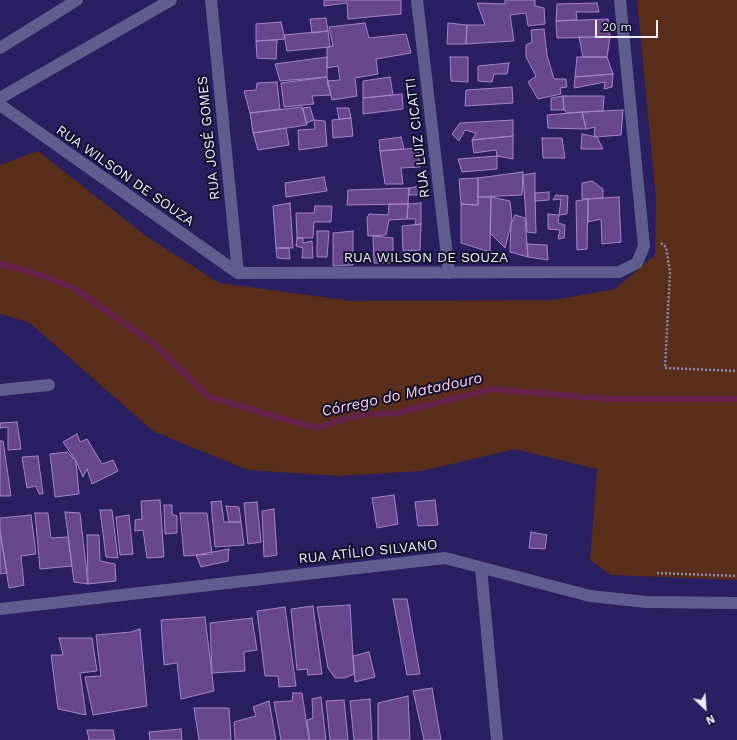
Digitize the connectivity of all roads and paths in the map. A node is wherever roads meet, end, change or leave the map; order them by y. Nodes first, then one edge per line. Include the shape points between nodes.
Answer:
1 (77, 0) edge
2 (171, 0) edge
3 (211, 0) edge
4 (417, 0) edge
5 (620, 0) edge
6 (0, 48) edge
7 (0, 98) edge
8 (0, 105) edge
9 (641, 222) junction
10 (238, 273) junction
11 (449, 273) junction
12 (737, 371) edge
13 (48, 385) dead end
14 (0, 390) edge
15 (481, 568) junction
16 (657, 573) dead end
17 (737, 576) edge
18 (737, 603) edge
19 (0, 609) edge
20 (497, 740) edge

1 - 6 street
2 - 7 street
3 - 10 street, RUA JOSÉ GOMES
4 - 11 street, RUA LUIZ CICATTI
5 - 9 street, RUA WILSON DE SOUZA
8 - 10 street, RUA WILSON DE SOUZA
9 - 11 street, RUA WILSON DE SOUZA via 644,246 637,263 619,272
9 - 12 path via 666,247 669,266 665,368
10 - 11 street, RUA WILSON DE SOUZA
13 - 14 street
15 - 18 street, RUA ATÍLIO SILVANO via 590,596 646,602
15 - 19 street, RUA ATÍLIO SILVANO via 445,558
15 - 20 street
16 - 17 path

